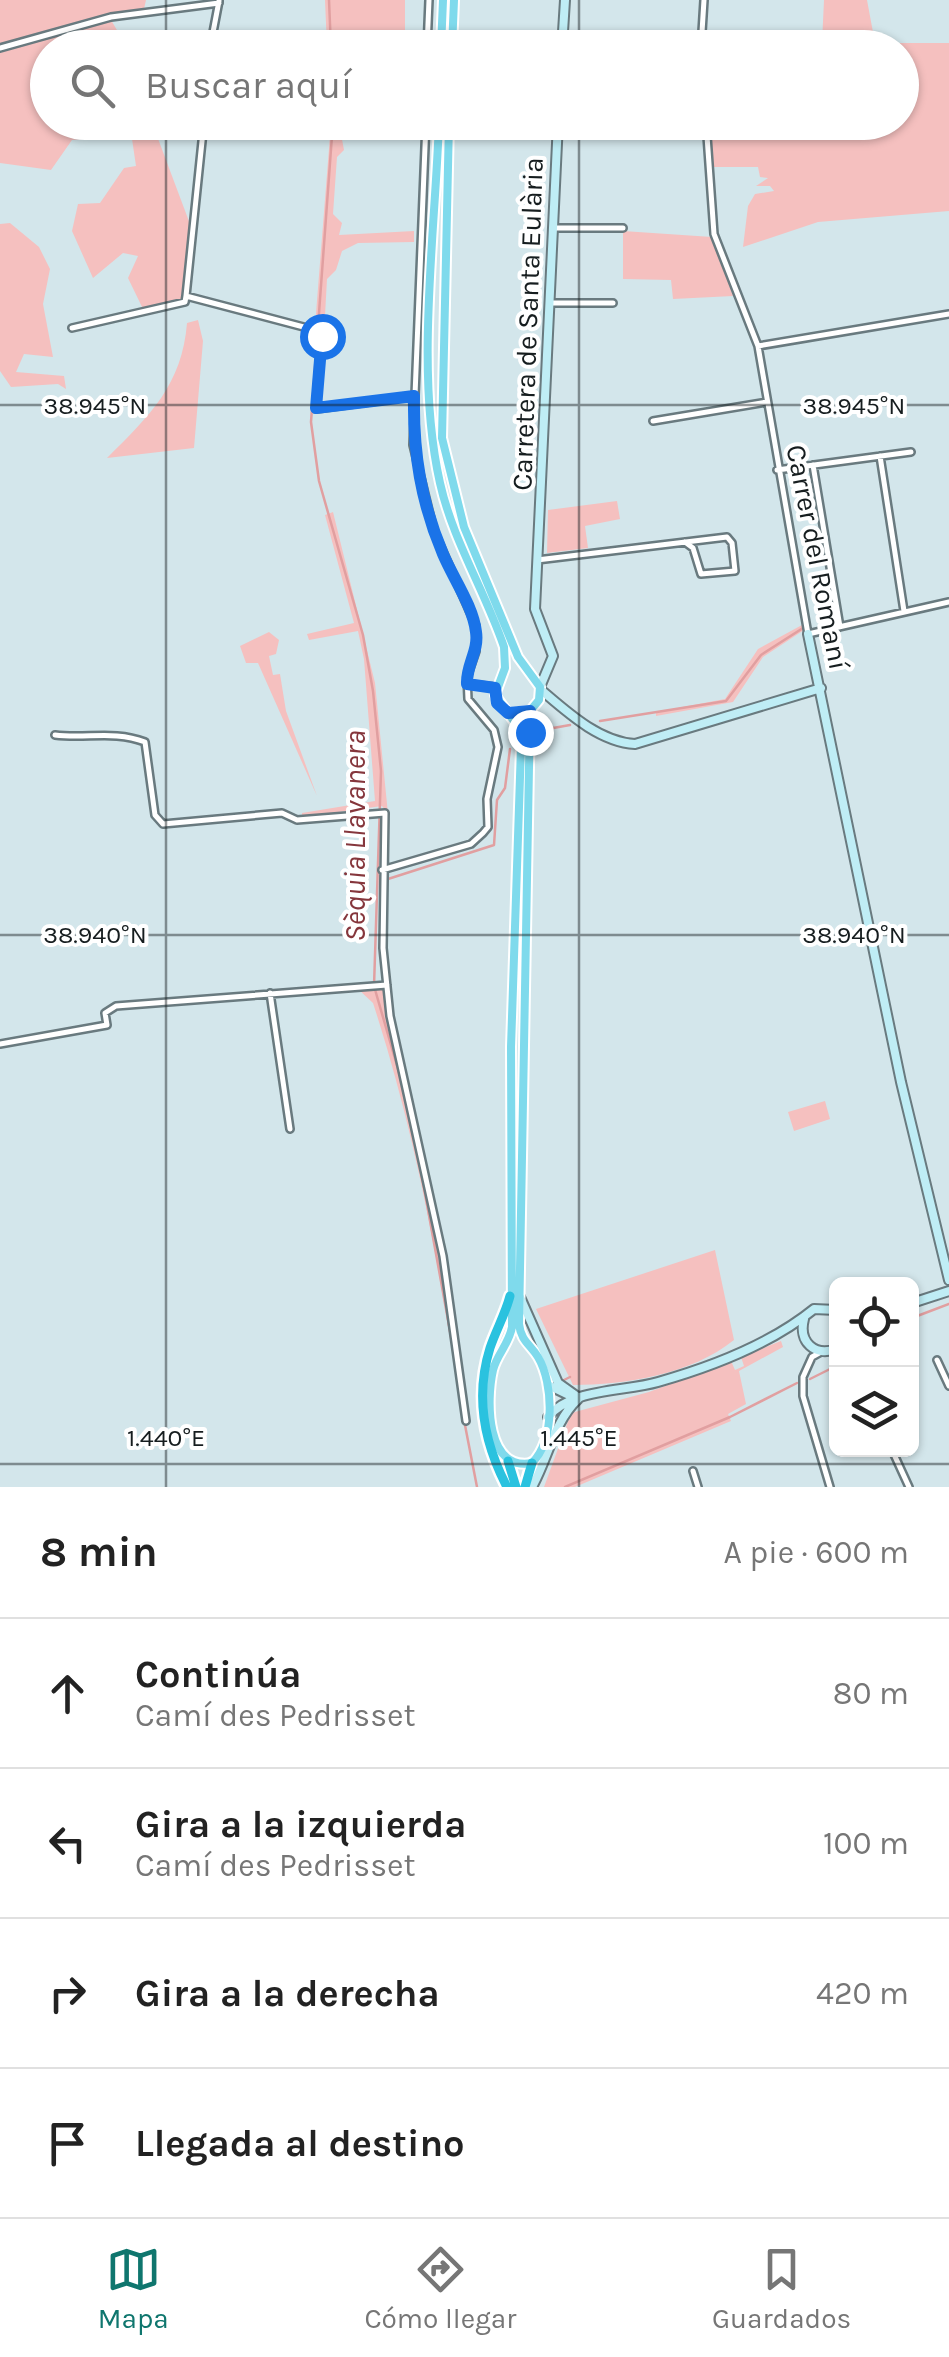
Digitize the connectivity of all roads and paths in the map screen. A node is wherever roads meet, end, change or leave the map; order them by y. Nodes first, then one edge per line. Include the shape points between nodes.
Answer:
1 (429, 0) edge
2 (443, 0) edge
3 (454, 0) edge
4 (565, 0) edge
5 (704, 0) edge
6 (219, 1) edge
7 (67, 30) edge
8 (213, 30) edge
9 (428, 30) edge
10 (442, 30) edge
11 (453, 30) edge
12 (563, 30) edge
13 (702, 30) edge
14 (30, 40) edge
15 (0, 48) edge
16 (202, 140) edge
17 (425, 140) edge
18 (438, 140) edge
19 (448, 140) edge
20 (557, 140) edge
21 (707, 140) edge
22 (554, 228) junction
23 (624, 228) dead end
24 (186, 296) junction
25 (613, 302) dead end
26 (550, 303) junction
27 (949, 314) edge
28 (72, 328) dead end
29 (758, 346) junction
30 (414, 396) junction
31 (766, 402) junction
32 (653, 420) dead end
33 (912, 452) dead end
34 (880, 456) junction
35 (813, 465) junction
36 (777, 470) junction
37 (685, 542) junction
38 (537, 560) junction
39 (949, 602) edge
40 (904, 612) junction
41 (840, 627) junction
42 (808, 634) junction
43 (547, 670) junction
44 (530, 673) junction
45 (502, 675) junction
46 (467, 684) junction
47 (495, 688) junction
48 (540, 688) junction
49 (821, 688) junction
50 (557, 701) junction
51 (534, 707) junction
52 (508, 713) junction
53 (55, 736) dead end
54 (382, 870) junction
55 (387, 985) junction
56 (270, 993) junction
57 (0, 1044) edge
58 (290, 1129) dead end
59 (949, 1280) edge
60 (949, 1291) edge
61 (515, 1296) junction
62 (919, 1302) edge
63 (829, 1309) edge
64 (804, 1320) junction
65 (784, 1332) junction
66 (806, 1342) junction
67 (528, 1347) junction
68 (505, 1349) junction
69 (829, 1351) edge
70 (821, 1352) junction
71 (812, 1356) junction
72 (937, 1360) dead end
73 (546, 1383) junction
74 (949, 1386) edge
75 (579, 1398) junction
76 (548, 1417) junction
77 (466, 1421) dead end
78 (895, 1457) edge
79 (508, 1461) junction
80 (532, 1462) junction
81 (692, 1470) dead end
82 (507, 1487) edge
83 (516, 1487) edge
84 (528, 1487) edge
85 (698, 1487) edge
86 (830, 1487) edge
87 (909, 1487) edge

1 - 9 street
2 - 10 main road
3 - 11 main road
4 - 12 street
5 - 13 street
6 - 7 street
6 - 8 street
14 - 15 street
16 - 24 street
17 - 30 street
18 - 45 main road via 432,440 450,520 504,648
19 - 44 main road via 442,438 464,528
20 - 22 street, Carretera de Santa Eulària
21 - 29 street, Carrer del Romaní via 714,234
22 - 23 street
22 - 26 street, Carretera de Santa Eulària
24 - 28 street via 185,302
24 - 30 street via 316,330 322,336 316,408
25 - 26 street
26 - 38 street, Carretera de Santa Eulària
27 - 29 street
29 - 31 street, Carrer del Romaní
30 - 46 street via 420,487 476,626
31 - 32 street
31 - 36 street, Carrer del Romaní
33 - 34 street
34 - 35 street
34 - 40 street
35 - 36 street
35 - 41 street
36 - 42 street, Carrer del Romaní
37 - 37 street via 727,537 736,571 702,574
37 - 38 street
38 - 43 street, Carretera de Santa Eulària via 536,615 553,650
39 - 40 street
40 - 41 street
41 - 42 street
42 - 49 street, Carrer del Romaní
43 - 44 street
43 - 48 street
44 - 45 main road
44 - 48 main road
45 - 47 main road
46 - 47 street
46 - 54 street via 471,704 497,738 488,828 471,844
47 - 52 main road via 497,703
48 - 50 street
48 - 51 main road
49 - 50 street via 636,744 602,735
49 - 59 street, Carrer del Romaní via 901,1082
50 - 51 street
51 - 52 main road
51 - 61 main road
52 - 61 main road via 519,730 522,771 511,1047
53 - 54 street via 90,732 146,742 155,815 164,824 384,812
54 - 55 street
55 - 56 street
55 - 77 street via 443,1256
56 - 57 street via 116,1006 105,1013 107,1025
56 - 58 street
60 - 62 street
61 - 67 main road
61 - 68 main road
61 - 75 street via 558,1383
61 - 82 highway via 485,1365 482,1403 490,1451
63 - 64 street
64 - 65 street
64 - 66 street
65 - 66 street
65 - 75 street via 658,1382
66 - 70 street
66 - 71 street
67 - 68 main road
67 - 73 main road
68 - 79 main road via 493,1371 491,1407 496,1442
69 - 70 street
70 - 71 street
71 - 86 street via 803,1396
72 - 74 street
73 - 75 street via 562,1396
73 - 76 main road
75 - 76 street
75 - 84 street via 561,1418 550,1454
76 - 80 main road via 545,1443
78 - 87 street
79 - 80 main road
79 - 83 highway
80 - 84 highway
81 - 85 street

